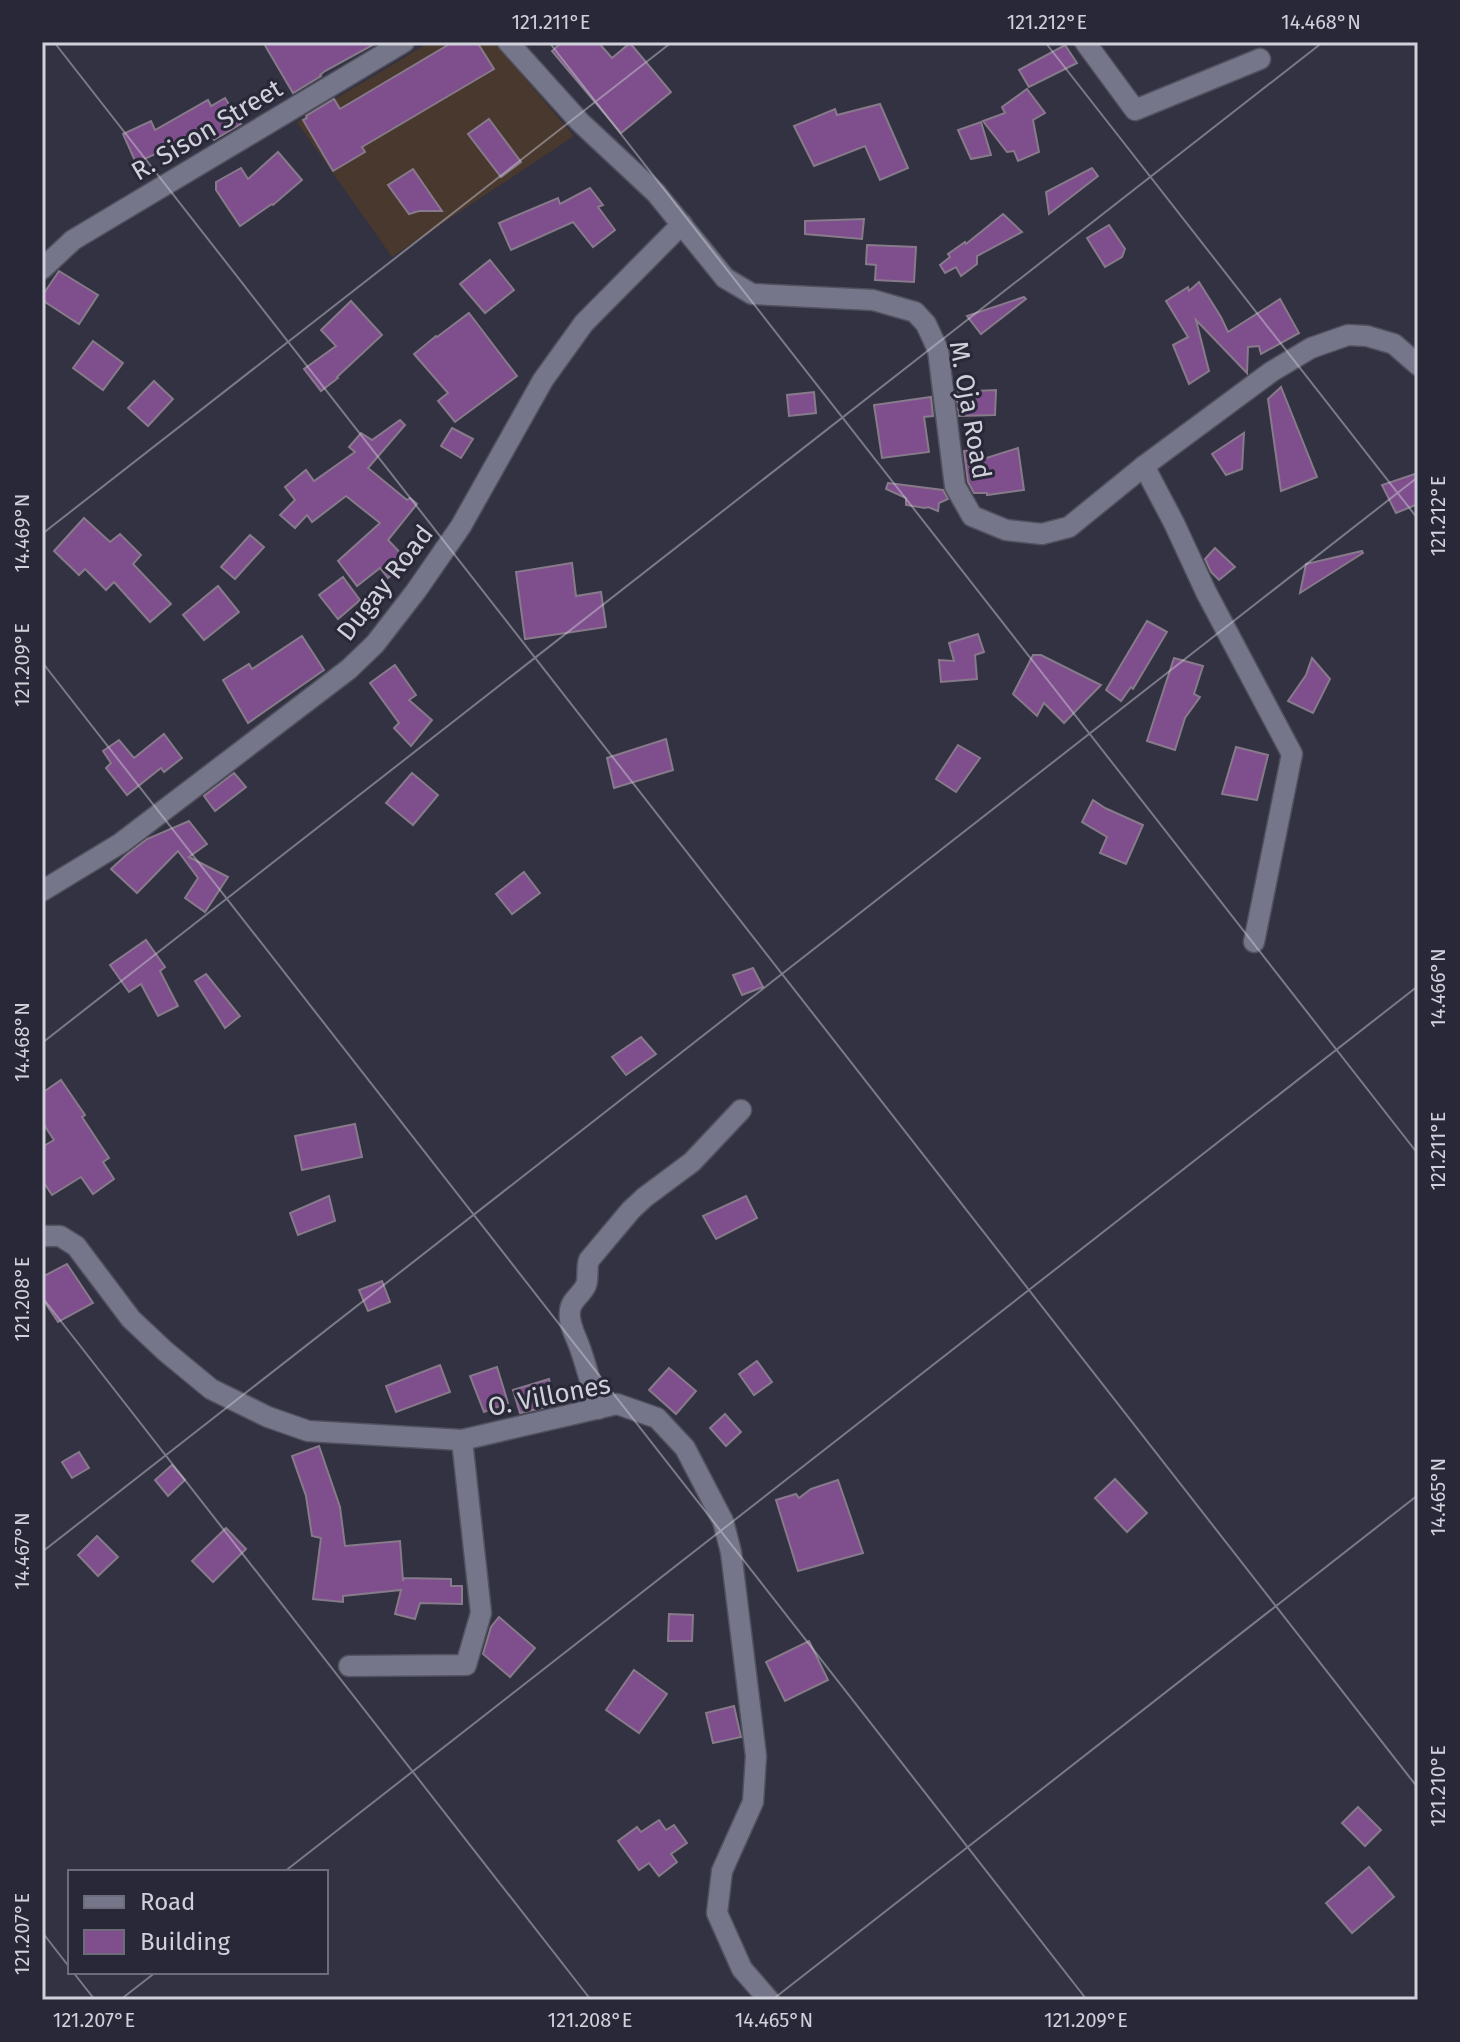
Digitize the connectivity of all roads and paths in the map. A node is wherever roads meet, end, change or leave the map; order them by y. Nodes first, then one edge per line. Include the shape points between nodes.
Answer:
1 (404, 42) edge
2 (508, 42) edge
3 (1085, 42) edge
4 (1260, 59) dead end
5 (682, 224) junction
6 (42, 269) edge
7 (1418, 365) edge
8 (1144, 466) junction
9 (42, 891) edge
10 (1254, 942) dead end
11 (741, 1110) dead end
12 (42, 1236) edge
13 (598, 1409) junction
14 (462, 1440) junction
15 (349, 1666) dead end
16 (769, 2000) edge

1 - 6 street, R. Sison Street via 73,240
2 - 5 street, M. Oja Road
3 - 4 street via 1135,110
5 - 8 street, M. Oja Road via 725,278 752,294 873,300 915,312 938,350 955,486 972,516 1006,530 1042,534 1069,527
5 - 9 street, Dugay Road via 584,323 543,380 461,526 375,644 121,843
7 - 8 street, M. Oja Road via 1394,344 1367,336 1348,335 1311,348
8 - 10 street via 1292,754
11 - 13 street via 692,1162 631,1210 589,1260 587,1281 574,1300 570,1321
12 - 14 street, O. Villones via 60,1236 76,1246 131,1319 211,1389 268,1417 308,1431
13 - 14 street, O. Villones
13 - 16 street, O. Villones via 617,1404 657,1418 685,1448 723,1521 756,1756 753,1802 722,1871 717,1913 742,1969
14 - 15 street via 481,1613 466,1665

